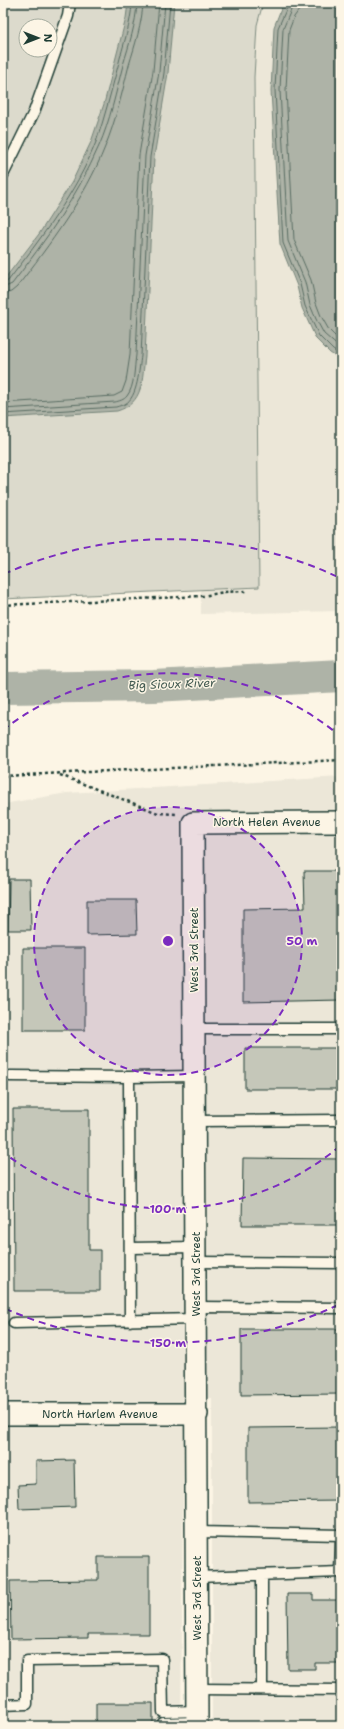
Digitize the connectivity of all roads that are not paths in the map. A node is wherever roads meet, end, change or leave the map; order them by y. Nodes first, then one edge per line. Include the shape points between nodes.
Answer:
1 (70, 3) edge
2 (3, 174) edge
3 (341, 822) edge
4 (194, 823) joint
5 (195, 1029) junction
6 (341, 1029) edge
7 (10, 1076) dead end
8 (195, 1076) junction
9 (129, 1077) junction
10 (341, 1120) edge
11 (195, 1121) junction
12 (130, 1248) junction
13 (196, 1254) junction
14 (341, 1263) edge
15 (341, 1308) edge
16 (196, 1313) junction
17 (130, 1321) junction
18 (14, 1323) dead end
19 (3, 1414) edge
20 (197, 1414) junction
21 (197, 1532) junction
22 (341, 1535) edge
23 (341, 1540) edge
24 (262, 1575) junction
25 (197, 1577) junction
26 (197, 1689) junction
27 (262, 1689) junction
28 (341, 1690) edge
29 (3, 1704) edge
30 (197, 1720) edge
31 (163, 1726) edge

1 - 2 lane via 68,16 34,112
3 - 4 street, North Helen Avenue
4 - 5 street, West 3rd Street
5 - 6 lane
5 - 8 street, West 3rd Street
7 - 9 lane
8 - 9 lane
8 - 11 street, West 3rd Street
9 - 12 lane
10 - 11 lane
11 - 13 street, West 3rd Street
12 - 13 lane
12 - 17 lane
13 - 14 lane
13 - 16 street, West 3rd Street
15 - 16 lane
16 - 17 lane
16 - 20 street, West 3rd Street
17 - 18 lane
19 - 20 street, North Harlem Avenue
20 - 21 street, West 3rd Street
21 - 22 lane
21 - 25 street, West 3rd Street
23 - 24 lane via 340,1572
24 - 25 lane
24 - 27 lane
25 - 26 street, West 3rd Street
26 - 27 lane
26 - 30 street, West 3rd Street
27 - 28 lane
29 - 30 lane via 27,1704 27,1661 162,1659 163,1712
30 - 31 lane via 162,1723

